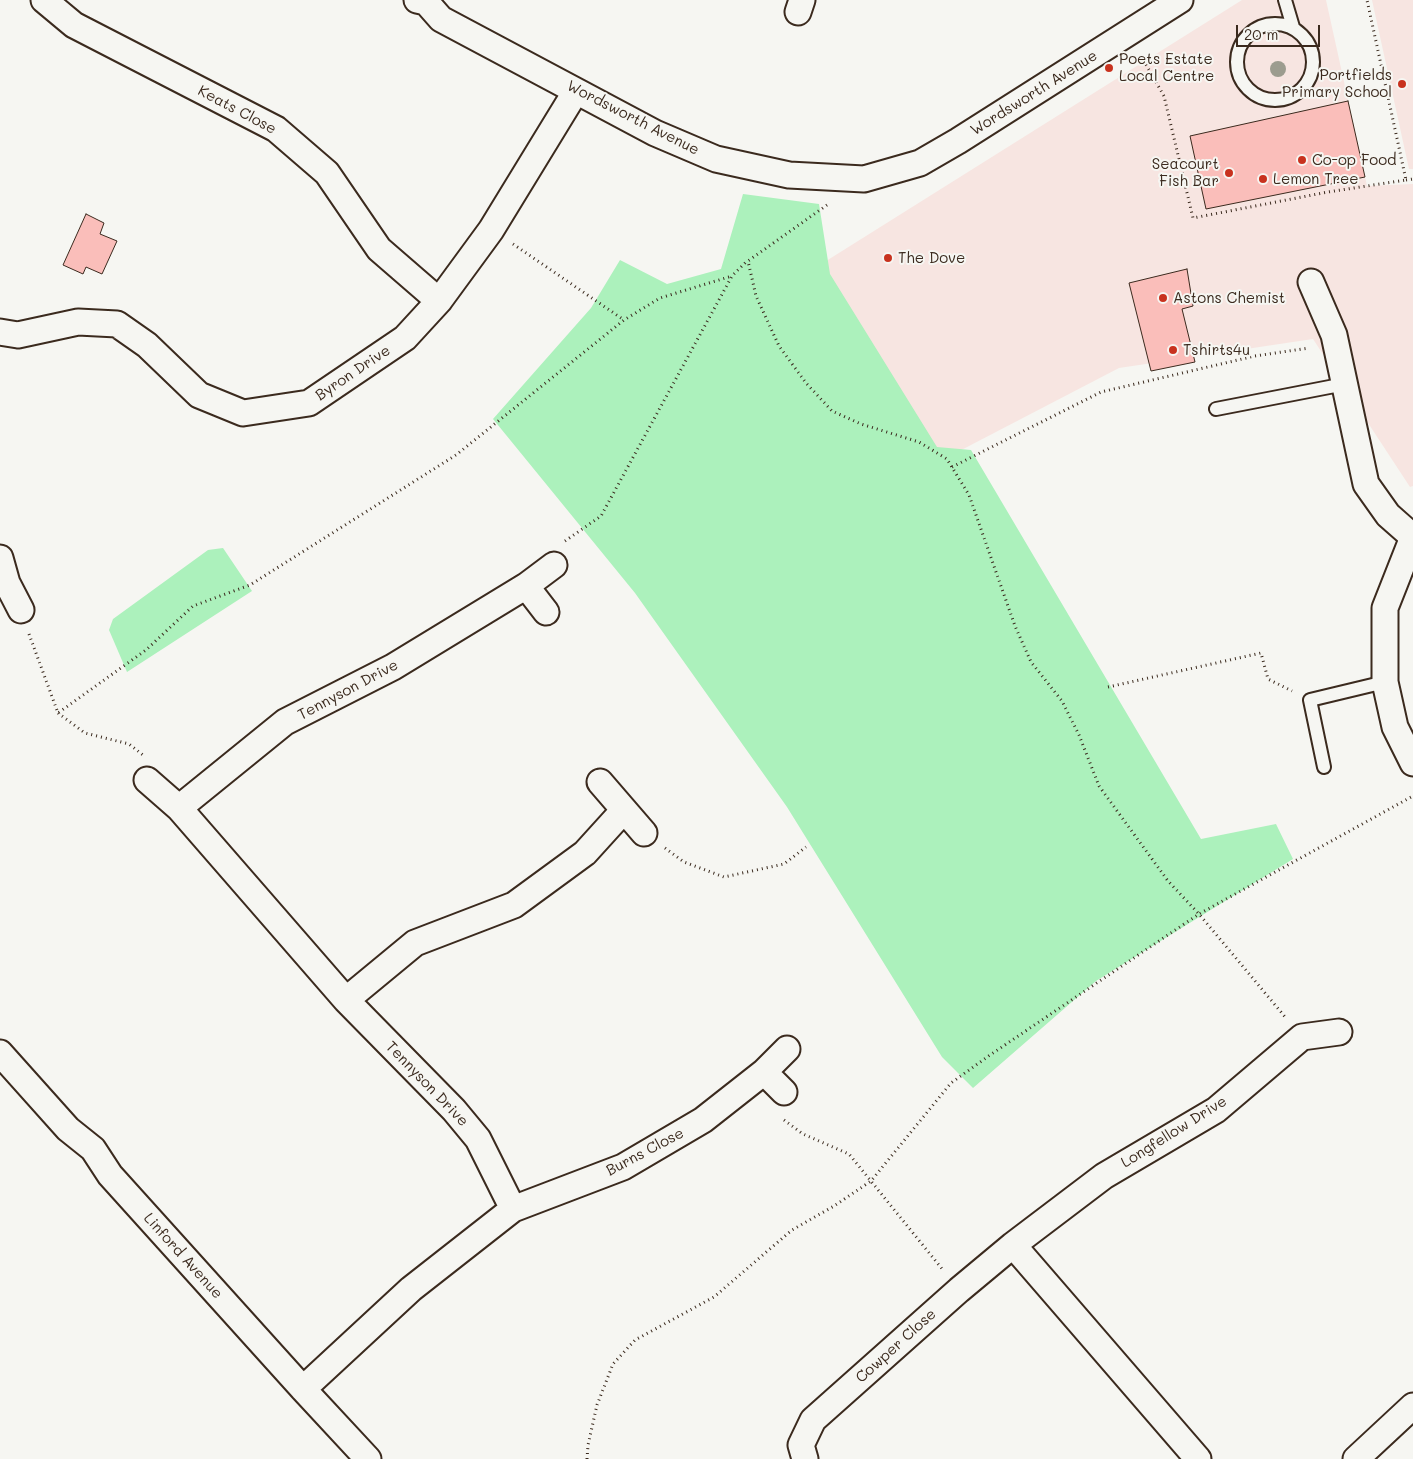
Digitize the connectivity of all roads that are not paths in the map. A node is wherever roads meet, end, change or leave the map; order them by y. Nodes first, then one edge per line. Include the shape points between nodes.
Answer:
1 (44, 0) edge
2 (1180, 0) edge
3 (1285, 0) edge
4 (423, 1) edge
5 (1294, 27) junction
6 (576, 90) junction
7 (1311, 282) dead end
8 (439, 302) junction
9 (0, 332) edge
10 (1345, 384) junction
11 (1216, 409) dead end
12 (1413, 537) edge
13 (0, 558) edge
14 (554, 565) road end
15 (526, 586) junction
16 (21, 610) road end
17 (546, 612) dead end
18 (1386, 682) junction
19 (1413, 763) edge
20 (1324, 767) dead end
21 (147, 780) road end
22 (600, 782) dead end
23 (180, 808) junction
24 (624, 810) junction
25 (644, 833) road end
26 (346, 1000) junction
27 (1340, 1032) dead end
28 (787, 1049) dead end
29 (0, 1053) edge
30 (764, 1072) junction
31 (784, 1092) road end
32 (514, 1209) junction
33 (1013, 1245) junction
34 (303, 1389) junction
35 (1413, 1406) edge
36 (368, 1459) edge
37 (805, 1459) edge
38 (1198, 1459) edge
39 (1356, 1459) edge

1 - 8 street, Keats Close via 74,24 276,129 327,173 379,249
2 - 6 street, Wordsworth Avenue via 920,164 864,179 789,175 716,159 655,132
3 - 5 lane
4 - 6 street, Wordsworth Avenue via 441,19
5 - 5 lane via 1310,46 1314,58 1313,71 1300,92 1288,98 1263,99 1252,93 1238,72 1239,47 1256,28 1268,24
6 - 8 street, Byron Drive via 491,230
7 - 10 street via 1334,335
8 - 9 street, Byron Drive via 405,338 309,403 243,413 199,395 147,345 117,324 78,322 18,335
10 - 11 lane
10 - 12 street via 1366,484 1388,515
12 - 18 street via 1385,608
13 - 16 street via 7,583
14 - 15 street, Tennyson Drive
15 - 17 street
15 - 23 street, Tennyson Drive via 394,667 285,722
18 - 19 street via 1395,727
18 - 20 lane via 1310,700
21 - 23 street, Tennyson Drive
22 - 24 street
23 - 26 street, Tennyson Drive
24 - 25 street
24 - 26 street via 585,853 514,905 415,943
26 - 32 street, Tennyson Drive via 454,1110 478,1139
27 - 33 street, Longfellow Drive via 1302,1037 1216,1110 1104,1176
28 - 30 street, Burns Close
29 - 34 street, Linford Avenue via 68,1129 93,1149 110,1175
30 - 31 street
30 - 32 street, Burns Close via 703,1120 623,1167
32 - 34 street via 411,1289
33 - 37 street, Cowper Close via 813,1420 801,1445
33 - 38 street
34 - 36 street, Linford Avenue
35 - 39 street

